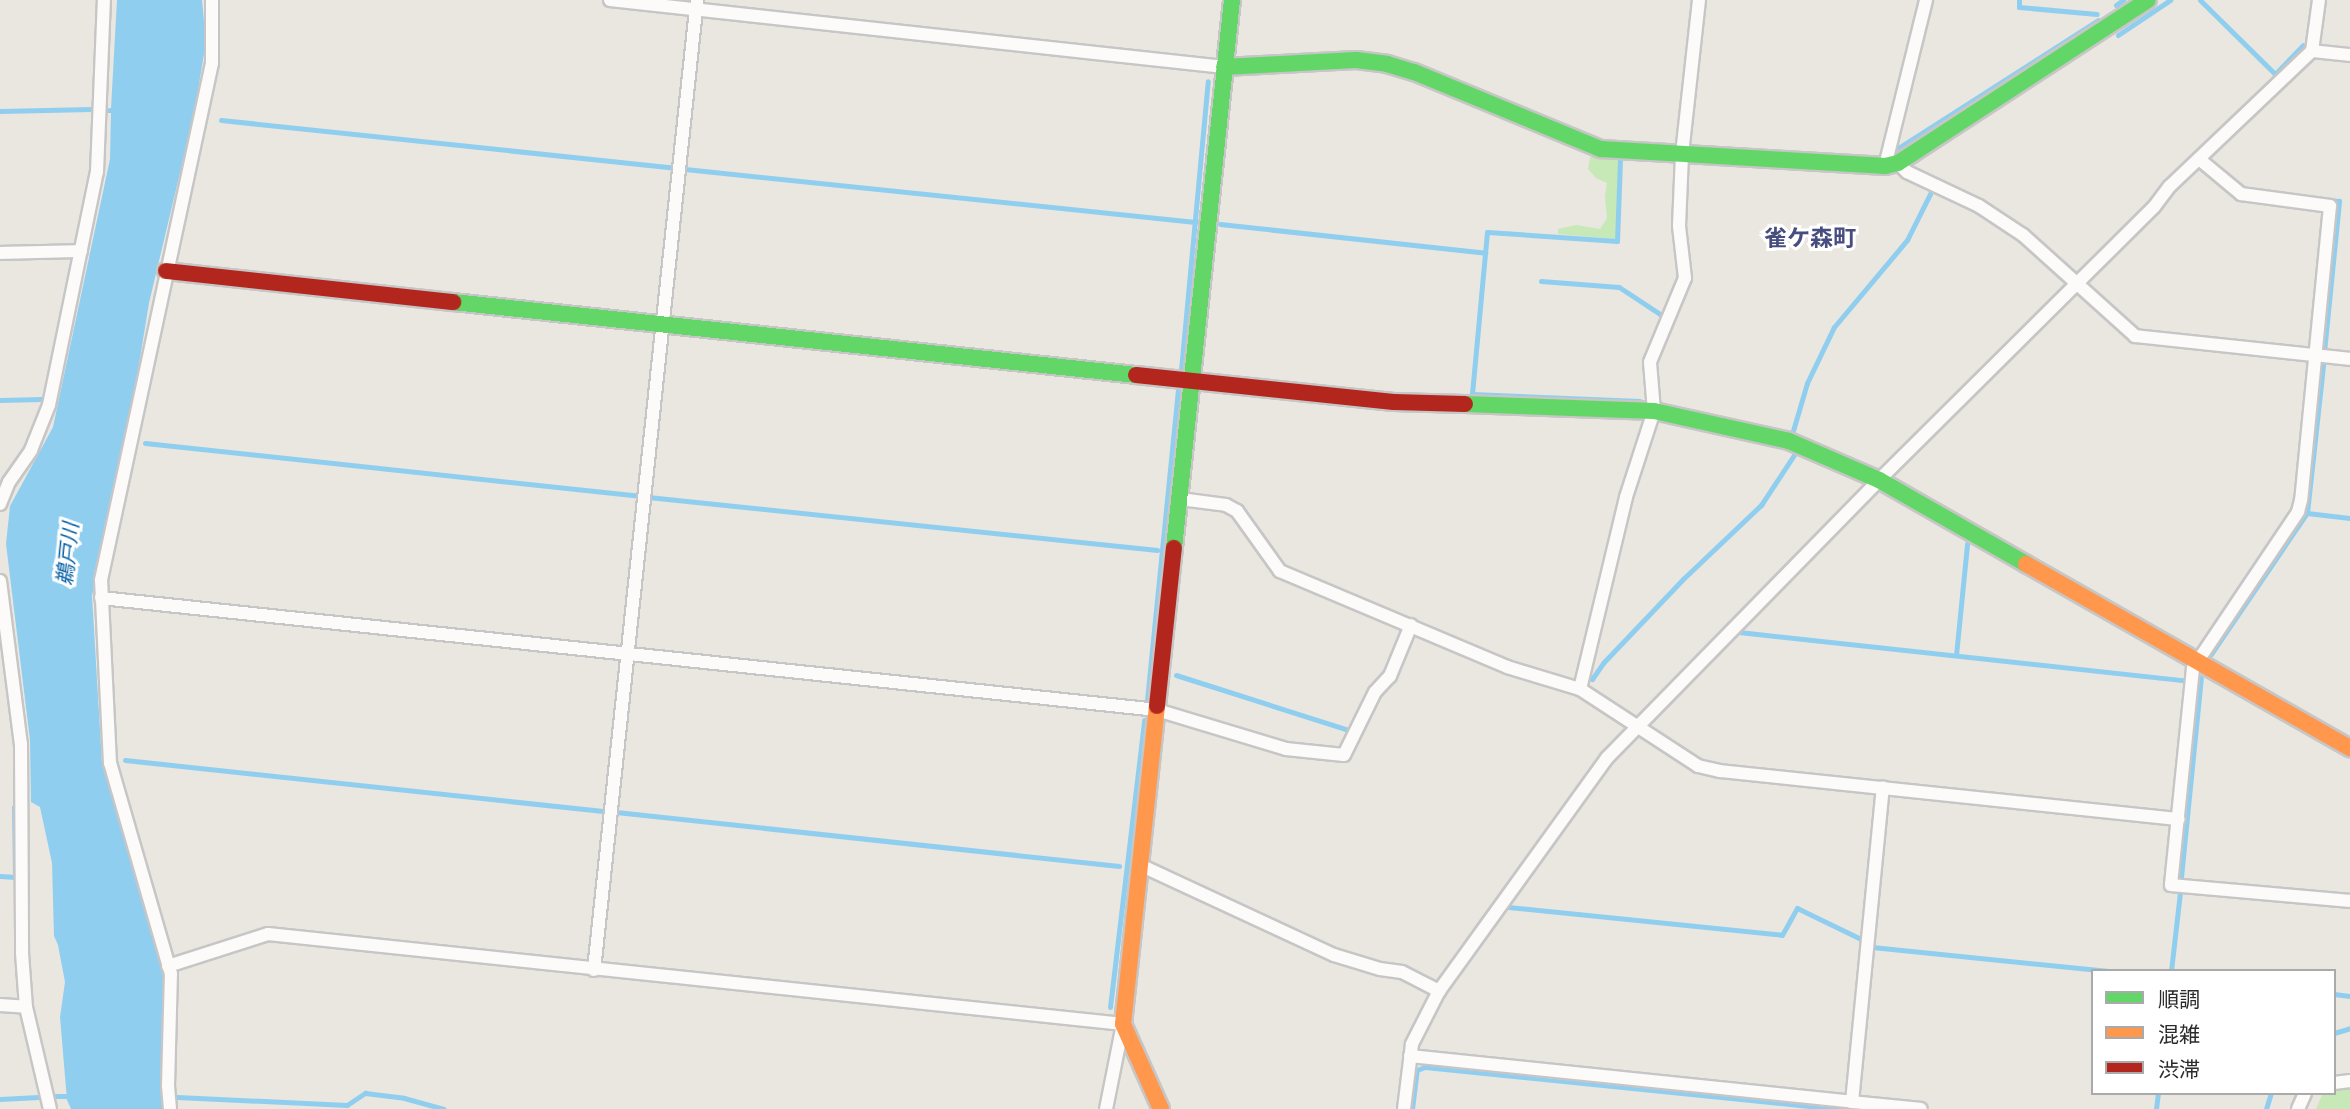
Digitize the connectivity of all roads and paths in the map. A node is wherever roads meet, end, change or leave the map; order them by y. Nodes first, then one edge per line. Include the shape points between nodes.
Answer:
1 (104, 0) edge
2 (212, 0) edge
3 (610, 0) edge
4 (1231, 0) edge
5 (1699, 0) edge
6 (1926, 0) edge
7 (2148, 0) edge
8 (2319, 0) edge
9 (696, 4) edge
10 (2312, 51) junction
11 (2350, 55) edge
12 (1224, 66) junction
13 (1682, 153) junction
14 (2199, 159) junction
15 (1891, 164) junction
16 (81, 251) junction
17 (0, 253) edge
18 (166, 271) junction
19 (2077, 282) junction
20 (663, 323) junction
21 (2315, 356) junction
22 (2350, 359) edge
23 (1193, 379) junction
24 (1654, 411) junction
25 (1879, 480) junction
26 (1180, 499) junction
27 (0, 504) edge
28 (0, 581) edge
29 (101, 598) junction
30 (1411, 625) junction
31 (628, 654) junction
32 (2196, 661) junction
33 (1580, 689) junction
34 (0, 698) edge
35 (15, 698) junction
36 (1157, 710) junction
37 (1636, 726) junction
38 (2350, 748) edge
39 (1883, 788) junction
40 (2178, 819) junction
41 (1140, 865) junction
42 (2350, 901) edge
43 (168, 965) junction
44 (594, 970) junction
45 (1439, 991) junction
46 (0, 1005) edge
47 (26, 1007) junction
48 (1123, 1024) junction
49 (1410, 1056) junction
50 (1852, 1102) junction
51 (50, 1109) edge
52 (170, 1109) edge
53 (1106, 1109) edge
54 (1161, 1109) edge
55 (1404, 1109) edge
56 (1921, 1109) edge

1 - 16 street via 97,172
2 - 18 street via 212,63
3 - 9 street
4 - 12 street
5 - 13 street
6 - 15 street
7 - 15 street
8 - 10 street
9 - 12 street
9 - 20 street
10 - 11 street
10 - 14 street
12 - 13 street via 1356,60 1387,64 1591,147
12 - 23 street
13 - 15 street
13 - 24 street via 1679,226 1685,278 1650,362
14 - 19 street
14 - 21 street via 2241,194 2330,206
15 - 19 street via 1979,206 2023,235
16 - 17 street
16 - 27 street via 49,405 31,450
18 - 20 street
18 - 29 street via 101,580
19 - 21 street via 2135,336
19 - 25 street
20 - 23 street
20 - 31 street
21 - 22 street
21 - 32 street via 2298,512
23 - 24 street via 1394,402
23 - 26 street
24 - 25 street via 1789,441
24 - 33 street via 1626,497
25 - 32 street
25 - 37 street
26 - 30 street via 1226,505 1237,511 1280,571
26 - 36 street
28 - 35 street
29 - 31 street
29 - 43 street via 110,763
30 - 33 street via 1507,667
30 - 36 street via 1390,676 1375,692 1344,755 1286,749
31 - 36 street
31 - 44 street
32 - 38 street
32 - 40 street
33 - 37 street
34 - 35 street
35 - 47 street via 21,744
36 - 41 street
37 - 39 street via 1698,766
37 - 45 street via 1591,779
39 - 40 street
39 - 50 street
40 - 42 street via 2171,885
41 - 45 street via 1334,954 1402,972
41 - 48 street
43 - 44 street via 268,934
43 - 52 street
44 - 48 street
45 - 49 street
46 - 47 street
47 - 51 street
48 - 53 street
48 - 54 street
49 - 50 street
49 - 55 street
50 - 56 street

